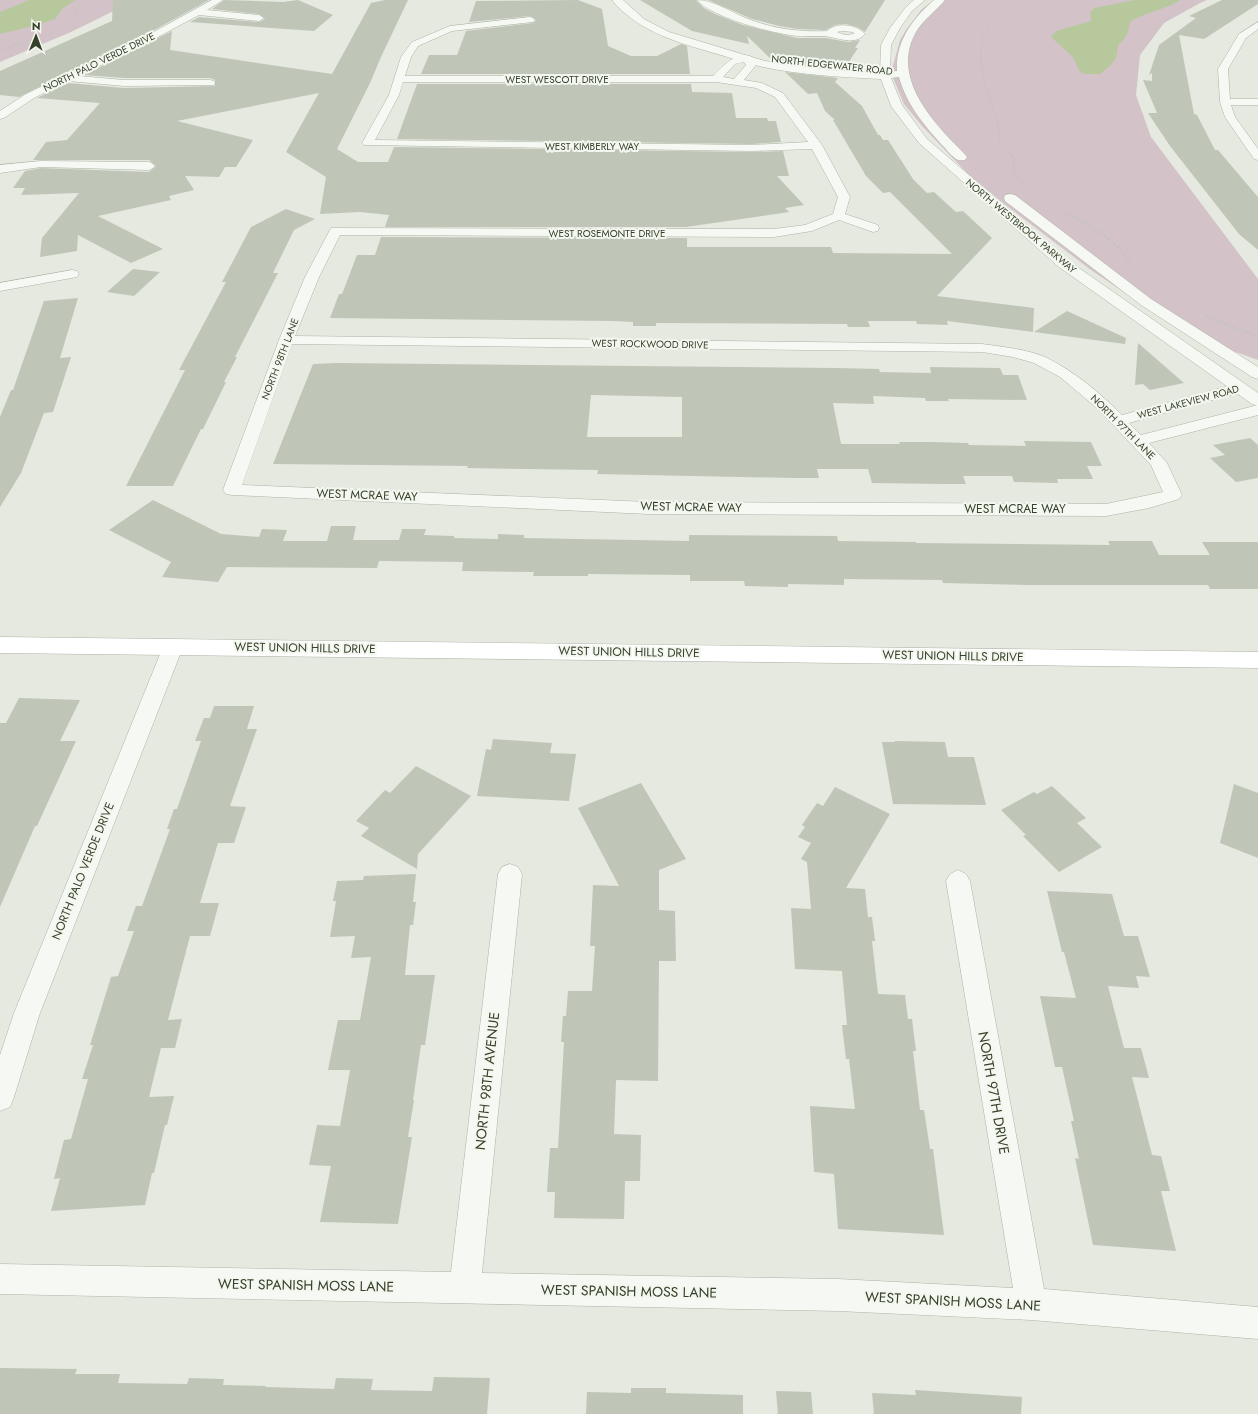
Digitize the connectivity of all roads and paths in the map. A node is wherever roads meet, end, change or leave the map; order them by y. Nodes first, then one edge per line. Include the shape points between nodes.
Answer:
1 (86, 0) edge
2 (219, 0) edge
3 (617, 0) edge
4 (701, 0) edge
5 (920, 0) edge
6 (940, 0) edge
7 (1011, 0) edge
8 (199, 12) junction
9 (259, 18) dead end
10 (530, 20) dead end
11 (439, 25) dead end
12 (1258, 25) edge
13 (450, 29) junction
14 (832, 34) dead end
15 (1242, 36) junction
16 (1258, 38) edge
17 (0, 50) edge
18 (747, 58) junction
19 (885, 73) junction
20 (903, 74) junction
21 (64, 78) junction
22 (398, 79) junction
23 (716, 79) junction
24 (737, 82) junction
25 (210, 83) dead end
26 (1225, 102) junction
27 (1258, 102) edge
28 (0, 116) edge
29 (816, 145) junction
30 (1258, 157) edge
31 (149, 166) dead end
32 (973, 167) dead end
33 (0, 169) edge
34 (1023, 183) dead end
35 (997, 188) dead end
36 (1058, 209) dead end
37 (838, 216) junction
38 (874, 228) dead end
39 (336, 231) joint
40 (1136, 270) dead end
41 (72, 274) dead end
42 (0, 287) edge
43 (1202, 313) dead end
44 (1258, 336) edge
45 (286, 340) junction
46 (1014, 353) joint
47 (1258, 374) edge
48 (1258, 385) edge
49 (1240, 388) junction
50 (1258, 400) edge
51 (1258, 410) edge
52 (1118, 421) junction
53 (1138, 441) junction
54 (232, 490) joint
55 (1149, 502) joint
56 (0, 645) edge
57 (173, 647) junction
58 (1258, 660) edge
59 (510, 874) dead end
60 (958, 881) dead end
61 (0, 1097) edge
62 (0, 1279) edge
63 (465, 1288) junction
64 (1031, 1304) junction
65 (1258, 1323) edge

1 - 17 path via 64,29
2 - 8 street, NORTH PALO VERDE DRIVE
3 - 18 street, NORTH EDGEWATER ROAD via 641,21 666,34
4 - 14 street via 721,12 751,24 817,35
5 - 19 street, NORTH WESTBROOK PARKWAY via 909,9 886,45
6 - 20 street, NORTH WESTBROOK PARKWAY via 912,30 903,57
7 - 34 path via 1003,5 986,27 981,62 998,126 998,142 1014,158 1014,174
8 - 9 street
8 - 21 street, NORTH PALO VERDE DRIVE
10 - 13 street
11 - 13 street
12 - 15 street
13 - 22 street via 415,44 406,57
15 - 16 street
15 - 26 street via 1223,69
18 - 19 street, NORTH EDGEWATER ROAD via 775,66 809,71
18 - 23 street via 732,62
18 - 24 street via 751,66
19 - 20 street, NORTH EDGEWATER ROAD
19 - 49 street, NORTH WESTBROOK PARKWAY via 895,102 908,123 923,141 957,172 1064,264
20 - 32 street, NORTH WESTBROOK PARKWAY via 920,108 944,142
21 - 25 street via 124,83
21 - 28 street, NORTH PALO VERDE DRIVE
22 - 23 street, WEST WESCOTT DRIVE
22 - 29 street, WEST KIMBERLY WAY via 394,95 368,144 752,148
23 - 24 street
24 - 29 street via 758,85 779,95
26 - 27 street
26 - 30 street via 1230,117
29 - 37 street via 844,197
31 - 33 street via 41,164
35 - 47 street, NORTH WESTBROOK PARKWAY via 1146,302
36 - 40 path via 1100,231 1121,249
37 - 38 street
37 - 39 street, WEST ROSEMONTE DRIVE via 800,230 774,233
39 - 45 street, NORTH 98TH LANE via 312,277
41 - 42 street
43 - 44 path
45 - 46 street, WEST ROCKWOOD DRIVE via 982,348
45 - 54 street, NORTH 98TH LANE
46 - 52 street, NORTH 97TH LANE via 1039,360 1065,374
48 - 49 street, WEST LAKEVIEW ROAD
49 - 50 street, NORTH WESTBROOK PARKWAY
49 - 52 street, WEST LAKEVIEW ROAD
51 - 53 street
52 - 53 street, NORTH 97TH LANE
53 - 55 street, NORTH 97TH LANE via 1159,463 1173,495
54 - 55 street, WEST MCRAE WAY via 649,508 1106,510
56 - 57 main road, WEST UNION HILLS DRIVE
57 - 58 main road, WEST UNION HILLS DRIVE
57 - 61 street, NORTH PALO VERDE DRIVE via 27,1012
59 - 63 street, NORTH 98TH AVENUE
60 - 64 street, NORTH 97TH DRIVE
62 - 63 street, WEST SPANISH MOSS LANE
63 - 64 street, WEST SPANISH MOSS LANE via 838,1295
64 - 65 street, WEST SPANISH MOSS LANE

